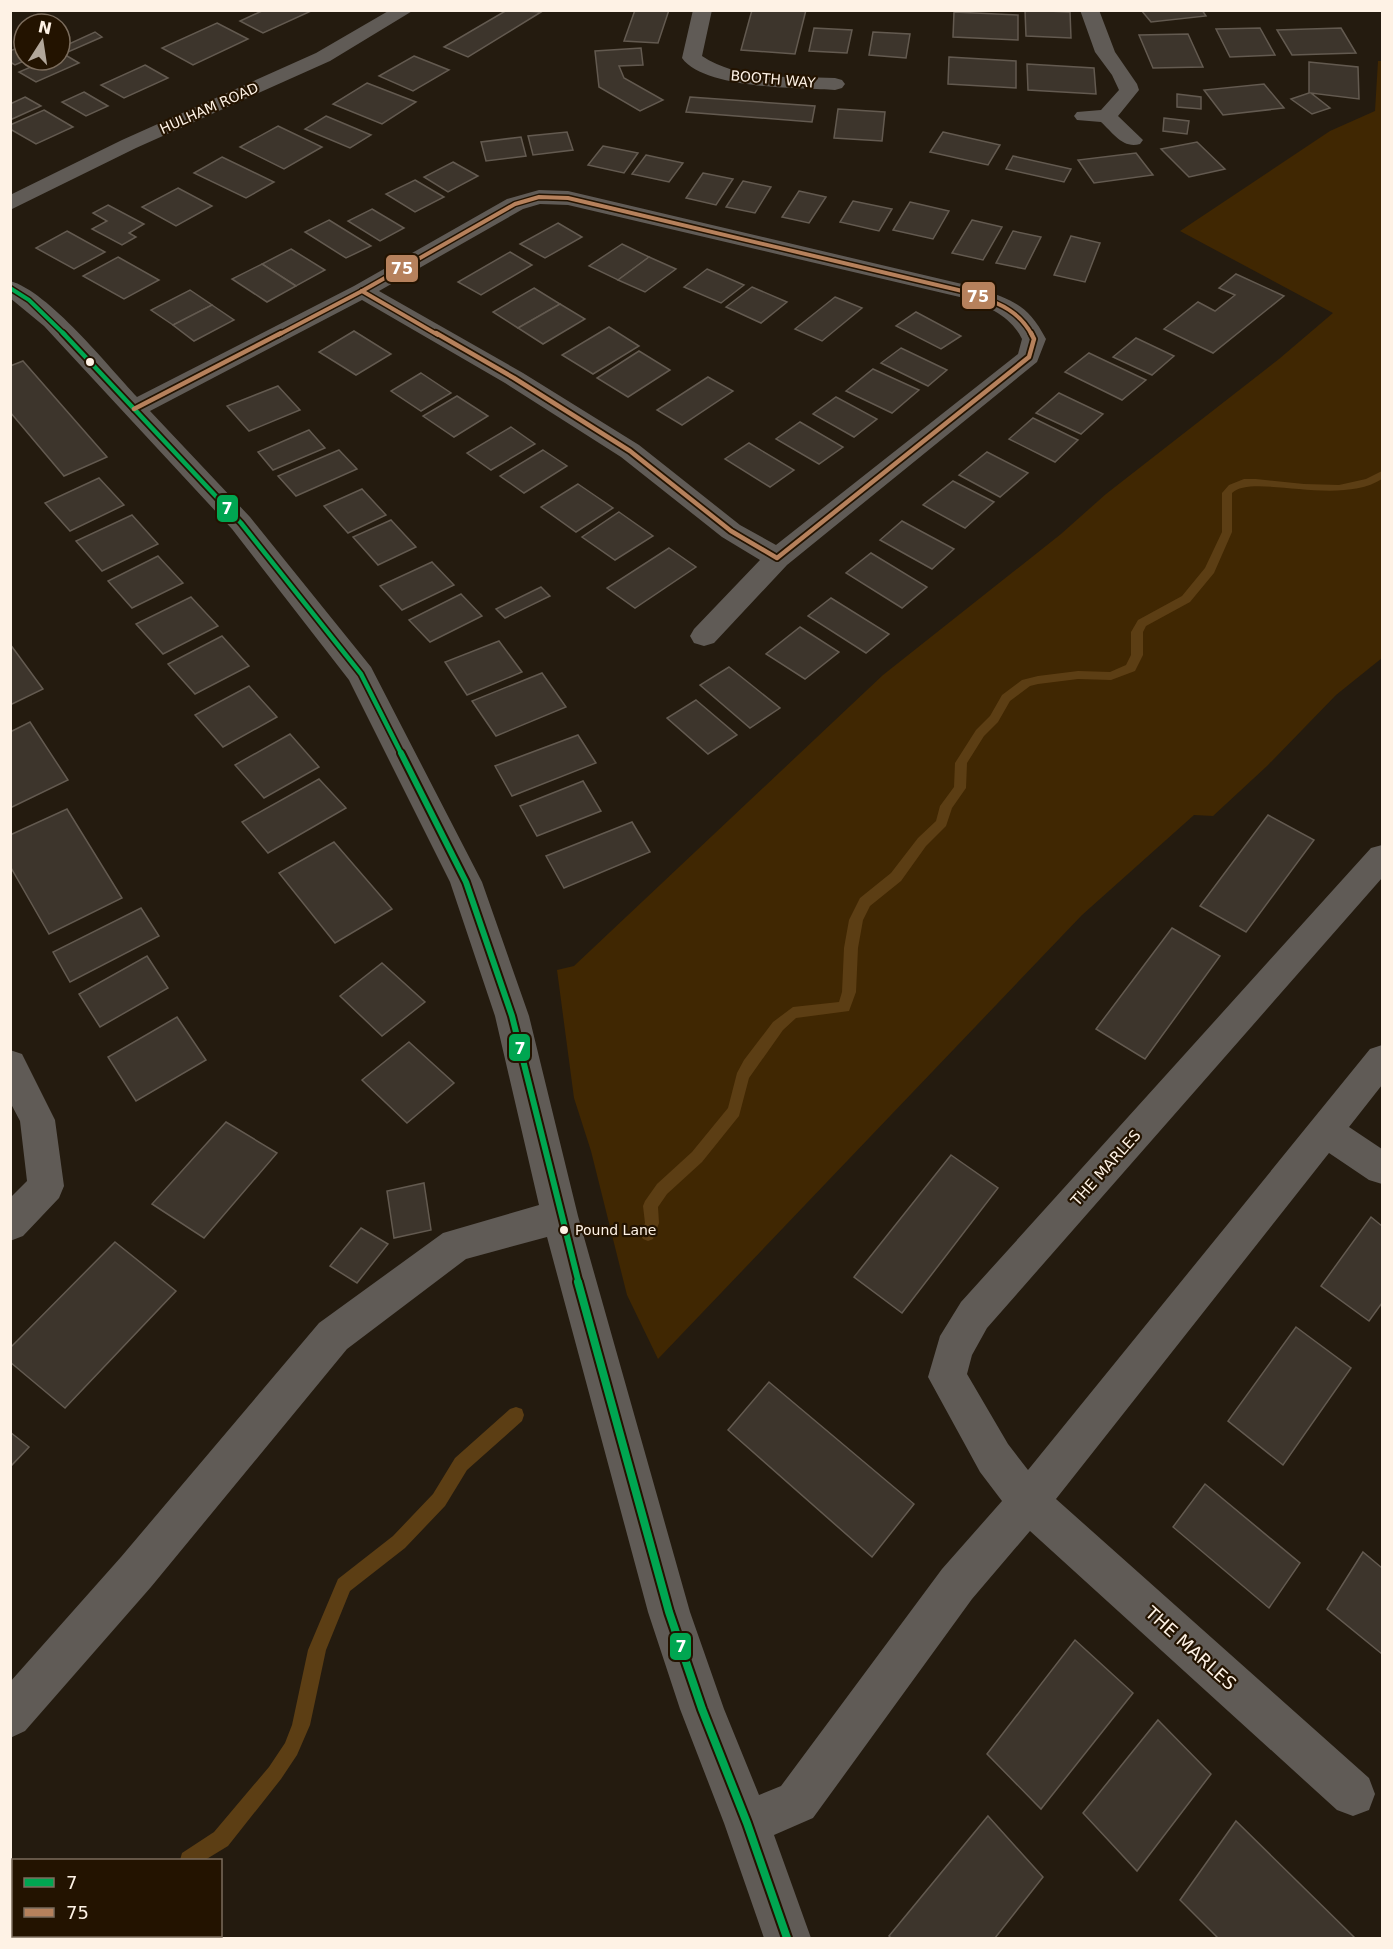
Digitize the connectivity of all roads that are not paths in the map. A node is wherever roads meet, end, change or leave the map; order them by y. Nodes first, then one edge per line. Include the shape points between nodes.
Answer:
1 (405, 10) edge
2 (703, 10) edge
3 (1089, 10) edge
4 (835, 84) dead end
5 (1084, 116) dead end
6 (1106, 116) junction
7 (1133, 140) dead end
8 (10, 204) edge
9 (10, 288) edge
10 (362, 291) junction
11 (134, 409) junction
12 (777, 558) junction
13 (704, 636) dead end
14 (1383, 857) edge
15 (1383, 1060) edge
16 (10, 1065) edge
17 (1327, 1132) junction
18 (1383, 1168) edge
19 (560, 1216) junction
20 (10, 1224) edge
21 (1028, 1502) junction
22 (10, 1716) edge
23 (1353, 1794) dead end
24 (747, 1823) junction
25 (787, 1938) edge

1 - 8 street, HULHAM ROAD via 323,57 129,144
2 - 4 street, BOOTH WAY via 692,58 700,66 721,74
3 - 6 street via 1105,52 1129,90
5 - 6 street
6 - 7 street
9 - 11 street via 52,321
10 - 11 street
10 - 12 street via 514,378 630,451 731,531
10 - 12 street via 515,204 539,197 568,198 971,293 1000,304 1024,320 1034,339 1029,357
11 - 19 street via 241,523 361,674 466,882 512,1016
12 - 13 street
14 - 21 street, THE MARLES via 974,1314 954,1349 947,1377 994,1458
15 - 17 street
16 - 20 street via 37,1120 46,1186
17 - 18 street
17 - 21 street
19 - 22 street via 456,1245 333,1336
19 - 24 street via 669,1612
21 - 23 street, THE MARLES
21 - 24 street via 957,1584 796,1802
24 - 25 street

